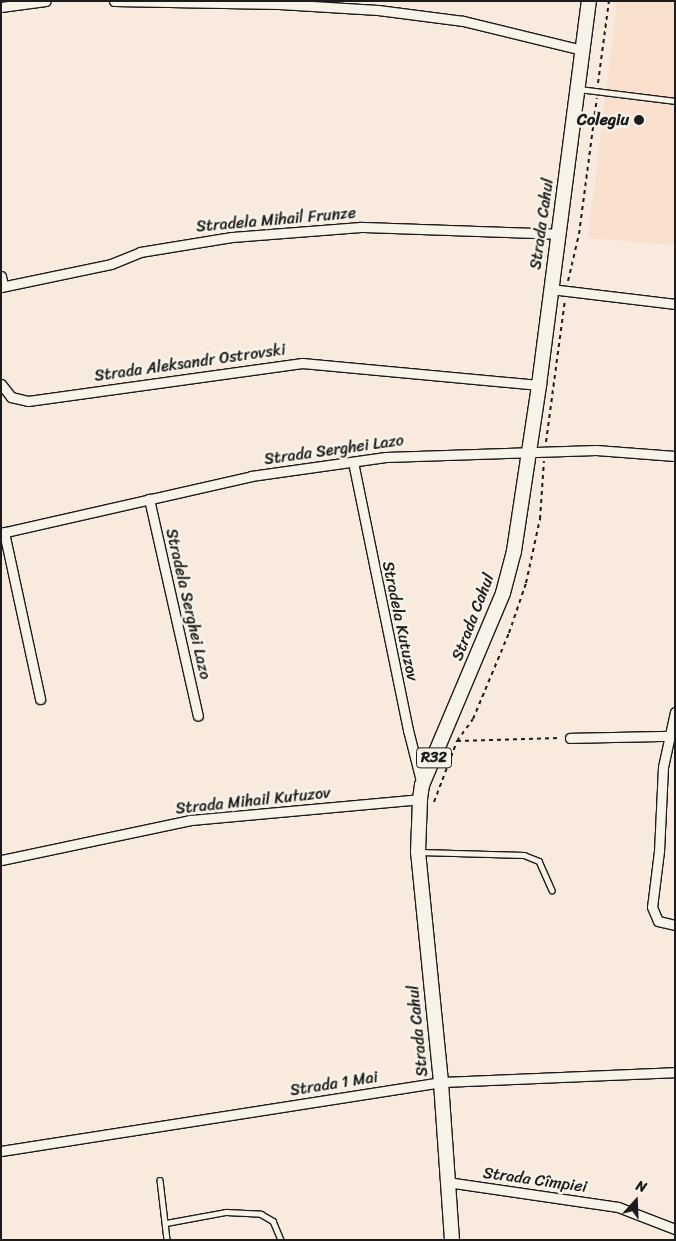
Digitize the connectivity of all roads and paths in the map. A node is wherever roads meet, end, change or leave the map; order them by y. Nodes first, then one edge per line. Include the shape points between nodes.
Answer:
1 (46, 1) edge
2 (114, 1) edge
3 (588, 1) edge
4 (1, 7) edge
5 (582, 50) junction
6 (577, 89) junction
7 (675, 101) edge
8 (559, 234) junction
9 (1, 276) edge
10 (2, 287) edge
11 (551, 289) junction
12 (675, 304) edge
13 (1, 384) edge
14 (539, 385) junction
15 (530, 451) junction
16 (675, 456) edge
17 (352, 462) junction
18 (149, 498) junction
19 (2, 532) edge
20 (40, 699) dead end
21 (675, 712) edge
22 (198, 716) dead end
23 (668, 736) junction
24 (570, 738) joint
25 (457, 741) dead end
26 (421, 792) junction
27 (418, 852) junction
28 (1, 860) edge
29 (552, 890) dead end
30 (675, 925) edge
31 (675, 1072) edge
32 (441, 1082) junction
33 (1, 1151) edge
34 (160, 1180) dead end
35 (447, 1182) junction
36 (166, 1224) junction
37 (675, 1229) edge
38 (167, 1240) edge
39 (280, 1240) edge
40 (452, 1240) edge

1 - 4 street
2 - 5 street via 279,4 378,10 463,21
3 - 5 main road, Strada Cahul / R32
5 - 6 main road, Strada Cahul / R32
6 - 7 lane
6 - 8 main road, Strada Cahul / R32
8 - 10 street, Stradela Mihail Frunze via 361,227 232,237 140,252 111,264
8 - 11 main road, Strada Cahul / R32
9 - 10 street
11 - 12 street
11 - 14 main road, Strada Cahul / R32
13 - 14 street, Strada Aleksandr Ostrovski via 11,397 28,401 302,363
14 - 15 main road, Strada Cahul / R32
15 - 16 street, Strada Serghei Lazo via 596,450
15 - 17 street, Strada Serghei Lazo via 427,454
15 - 26 main road, Strada Cahul / R32 via 521,514 503,593
17 - 18 street, Strada Serghei Lazo via 251,476
17 - 26 street, Stradela Kutuzov
18 - 19 street, Strada Serghei Lazo
18 - 22 street, Stradela Serghei Lazo
19 - 20 street, Strada Serghei Lazo
21 - 23 street
23 - 24 street
23 - 30 street via 654,916
24 - 25 path
26 - 27 main road, Strada Cahul / R32
26 - 28 street, Strada Mihail Kutuzov via 190,820
27 - 29 lane via 524,854 539,861
27 - 32 main road, Strada Cahul / R32
31 - 32 street, Strada 1 Mai
32 - 33 street, Strada 1 Mai
32 - 35 main road, Strada Cahul / R32
34 - 36 lane
35 - 37 street, Strada Cîmpiei via 618,1207
35 - 40 main road, Strada Cahul / R32
36 - 38 lane
36 - 39 lane via 226,1212 261,1214 273,1222

